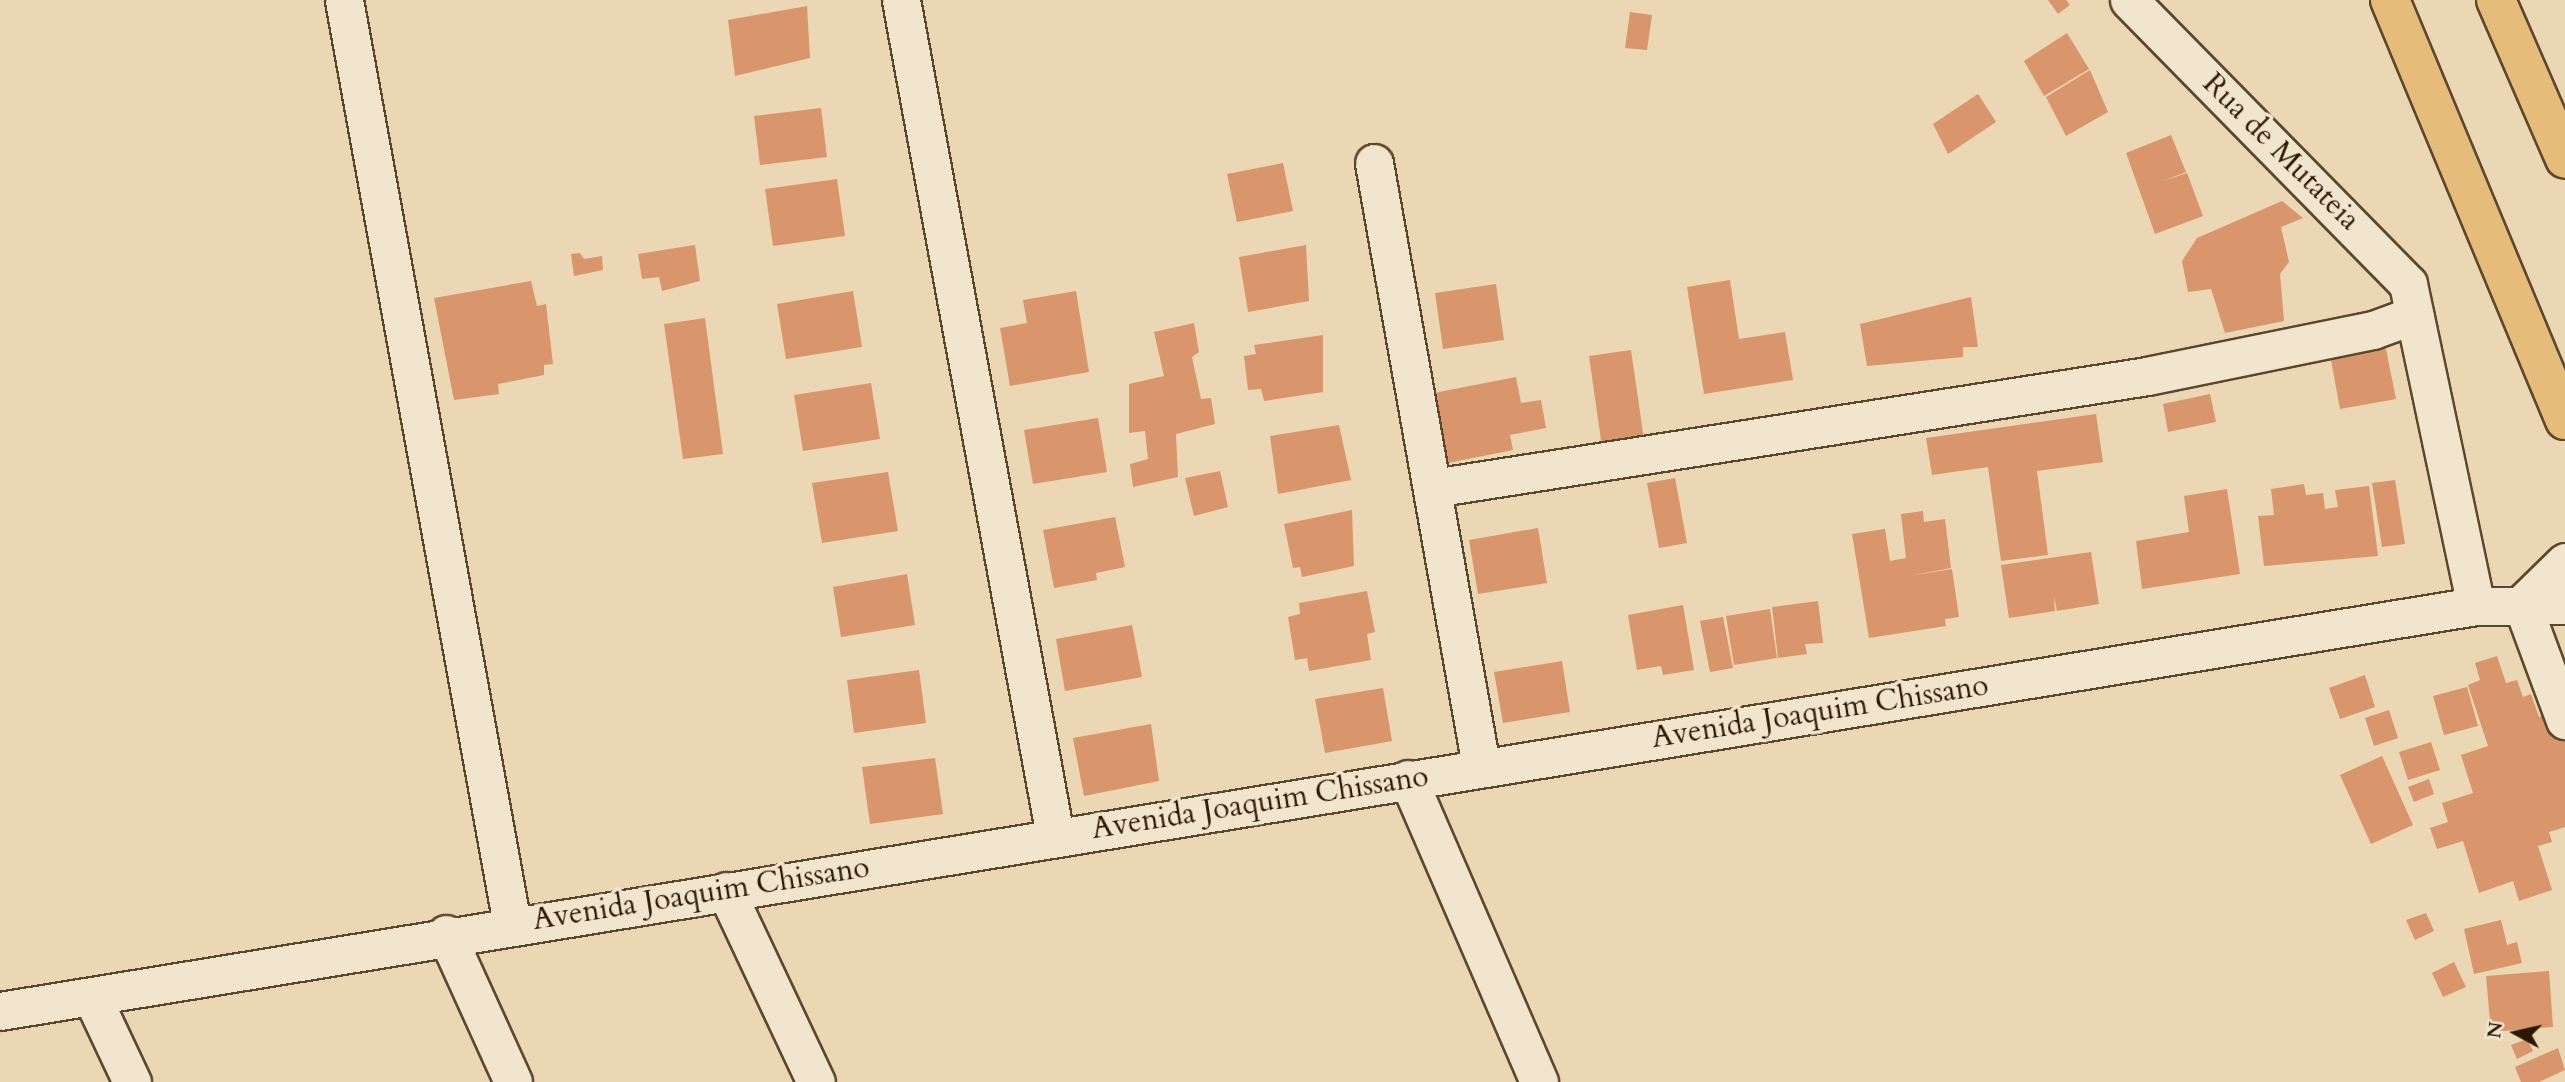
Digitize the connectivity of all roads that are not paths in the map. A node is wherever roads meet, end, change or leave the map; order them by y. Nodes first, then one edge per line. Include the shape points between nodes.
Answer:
1 (344, 0) edge
2 (901, 0) edge
3 (2129, 0) edge
4 (2390, 0) edge
5 (2496, 0) edge
6 (2554, 107) edge
7 (2565, 159) edge
8 (1374, 163) dead end
9 (2414, 315) junction
10 (2565, 419) edge
11 (1433, 488) junction
12 (2565, 562) edge
13 (2522, 604) junction
14 (2565, 605) edge
15 (2476, 606) junction
16 (2565, 720) edge
17 (1480, 766) junction
18 (1408, 779) junction
19 (1055, 836) junction
20 (726, 891) junction
21 (512, 924) junction
22 (446, 934) junction
23 (92, 997) junction
24 (0, 1011) edge
25 (132, 1082) edge
26 (513, 1082) edge
27 (816, 1082) edge
28 (1539, 1082) edge

1 - 21 street
2 - 19 street
3 - 9 street, Rua de Mutateia via 2392,262 2408,284
4 - 10 highway
5 - 6 highway
6 - 7 highway
8 - 11 street
9 - 11 street via 2373,330 2147,376
9 - 15 street, Rua de Mutateia
11 - 17 street
12 - 13 street
13 - 14 street, Avenida Joaquim Chissano
13 - 15 street, Avenida Joaquim Chissano
13 - 16 street
15 - 17 street, Avenida Joaquim Chissano
17 - 18 street, Avenida Joaquim Chissano
18 - 19 street, Avenida Joaquim Chissano
18 - 28 street
19 - 20 street, Avenida Joaquim Chissano
20 - 21 street, Avenida Joaquim Chissano
20 - 27 street
21 - 22 street, Avenida Joaquim Chissano
22 - 23 street, Avenida Joaquim Chissano
22 - 26 street
23 - 24 street, Avenida Joaquim Chissano
23 - 25 street

